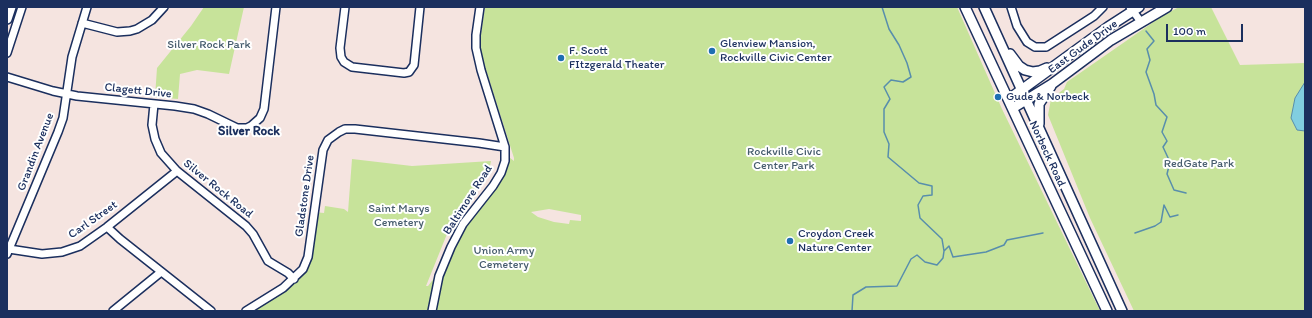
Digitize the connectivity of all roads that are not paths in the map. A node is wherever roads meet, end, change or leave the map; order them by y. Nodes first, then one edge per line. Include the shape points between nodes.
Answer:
1 (11, 7) edge
2 (22, 7) edge
3 (87, 7) edge
4 (164, 7) edge
5 (276, 7) edge
6 (345, 7) edge
7 (420, 7) edge
8 (480, 7) edge
9 (965, 7) edge
10 (984, 7) edge
11 (1011, 7) edge
12 (1103, 7) edge
13 (1167, 7) edge
14 (1134, 8) edge
15 (7, 19) edge
16 (1141, 22) junction
17 (82, 23) junction
18 (999, 39) junction
19 (7, 53) edge
20 (1060, 62) junction
21 (7, 76) edge
22 (1052, 84) junction
23 (1022, 90) junction
24 (66, 94) junction
25 (1009, 99) junction
26 (1026, 100) junction
27 (154, 104) junction
28 (1013, 108) junction
29 (1040, 131) junction
30 (505, 147) junction
31 (176, 171) junction
32 (107, 227) junction
33 (8, 252) edge
34 (161, 272) junction
35 (294, 279) junction
36 (113, 311) edge
37 (212, 311) edge
38 (246, 311) edge
39 (432, 311) edge
40 (1107, 311) edge
41 (1122, 311) edge

1 - 15 main road
2 - 19 street
3 - 17 street, Grandin Avenue
4 - 17 street via 152,20 130,31 117,32
5 - 27 street, Clagett Drive via 264,109 260,118 251,126 237,128 194,109
6 - 7 street via 340,48 344,62 352,67 404,73 409,72 414,65
8 - 30 street, Baltimore Road via 476,48
9 - 25 main road, Norbeck Road
10 - 18 main road, Norbeck Road
11 - 12 street via 1027,42 1035,47 1046,47 1094,16
13 - 16 main road, East Gude Drive
14 - 16 street
14 - 20 main road, East Gude Drive
16 - 22 main road, East Gude Drive via 1111,40
17 - 24 street, Grandin Avenue via 72,57
18 - 20 main road via 1019,66 1029,72 1040,72
18 - 23 main road, Norbeck Road
20 - 23 main road, East Gude Drive
21 - 24 street, Clagett Drive
22 - 26 main road, East Gude Drive
22 - 29 main road via 1039,104
23 - 25 main road, East Gude Drive
23 - 26 main road, Norbeck Road
24 - 27 street, Clagett Drive
24 - 33 street, Grandin Avenue via 63,118 58,132
25 - 28 main road, Norbeck Road
26 - 28 main road, East Gude Drive
26 - 29 main road, Norbeck Road
27 - 31 street, Silver Rock Road via 152,126 155,139 161,153
28 - 40 main road, Norbeck Road
29 - 41 main road, Norbeck Road
30 - 35 street, Gladstone Drive via 355,128 339,132 328,140 323,150 308,257 303,269
30 - 39 street, Baltimore Road via 505,161 501,173 463,224 450,247 439,276
31 - 32 street, Carl Street
31 - 35 street, Silver Rock Road via 246,226 254,234 268,261
32 - 33 street, Carl Street via 80,246 62,252
32 - 34 street
34 - 36 street
34 - 37 street
35 - 38 street, Gladstone Drive

